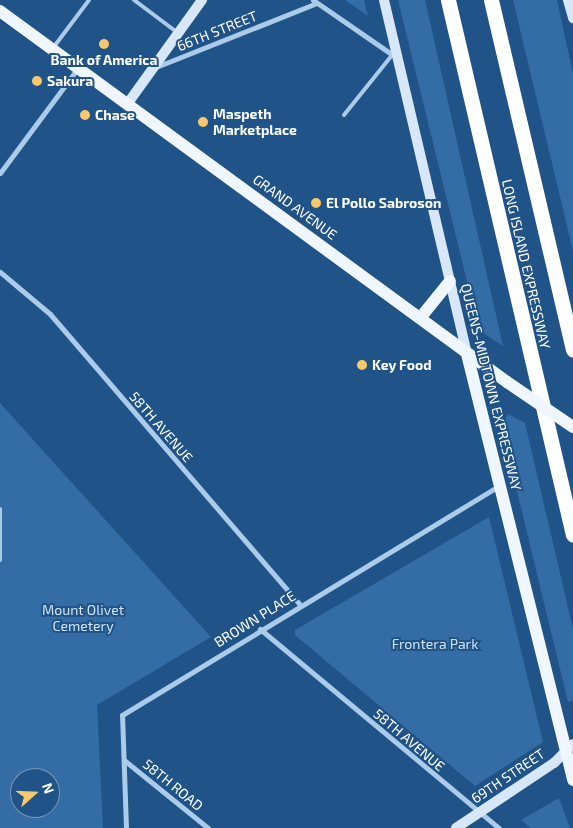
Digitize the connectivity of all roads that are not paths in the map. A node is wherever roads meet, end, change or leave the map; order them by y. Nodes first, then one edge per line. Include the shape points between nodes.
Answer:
1 (89, 0) edge
2 (134, 0) edge
3 (202, 0) edge
4 (384, 0) edge
5 (448, 0) edge
6 (491, 0) edge
7 (568, 0) edge
8 (315, 2) edge
9 (0, 11) edge
10 (573, 18) edge
11 (178, 33) junction
12 (52, 48) junction
13 (395, 57) junction
14 (78, 68) junction
15 (153, 68) junction
16 (128, 103) junction
17 (344, 115) dead end
18 (0, 174) edge
19 (0, 272) edge
20 (450, 281) junction
21 (421, 317) junction
22 (573, 349) edge
23 (467, 354) junction
24 (573, 427) edge
25 (500, 486) junction
26 (0, 509) edge
27 (573, 535) edge
28 (0, 560) edge
29 (299, 604) junction
30 (260, 629) junction
31 (569, 748) edge
32 (124, 760) junction
33 (573, 780) edge
34 (479, 813) junction
35 (126, 828) edge
36 (208, 828) edge
37 (456, 828) edge
38 (499, 828) edge

1 - 12 lane
2 - 11 lane
3 - 11 main road
4 - 13 main road, QUEENS-MIDTOWN EXPRESSWAY
5 - 27 highway, LONG ISLAND EXPRESSWAY
6 - 22 highway, LONG ISLAND EXPRESSWAY
7 - 10 main road
8 - 13 street
8 - 15 street, 66TH STREET
9 - 12 main road, GRAND AVENUE
11 - 15 main road
12 - 14 main road, GRAND AVENUE
13 - 17 lane
13 - 20 main road, QUEENS-MIDTOWN EXPRESSWAY
14 - 16 main road, GRAND AVENUE
14 - 18 street
15 - 16 main road
16 - 21 main road, GRAND AVENUE
19 - 29 street, 58TH AVENUE via 50,314
20 - 21 main road
20 - 23 main road, QUEENS-MIDTOWN EXPRESSWAY
21 - 23 main road, GRAND AVENUE
23 - 24 main road, GRAND AVENUE, bridge
23 - 25 main road, QUEENS-MIDTOWN EXPRESSWAY
25 - 29 street, BROWN PLACE
25 - 31 main road, QUEENS-MIDTOWN EXPRESSWAY
26 - 28 lane
29 - 30 street, BROWN PLACE
30 - 32 street, BROWN PLACE via 122,715
30 - 34 street, 58TH AVENUE
31 - 33 main road, QUEENS-MIDTOWN EXPRESSWAY
31 - 34 main road, 69TH STREET
32 - 35 street, BROWN PLACE
32 - 36 street, 58TH ROAD
34 - 37 main road, 69TH STREET
34 - 38 street, 58TH AVENUE

